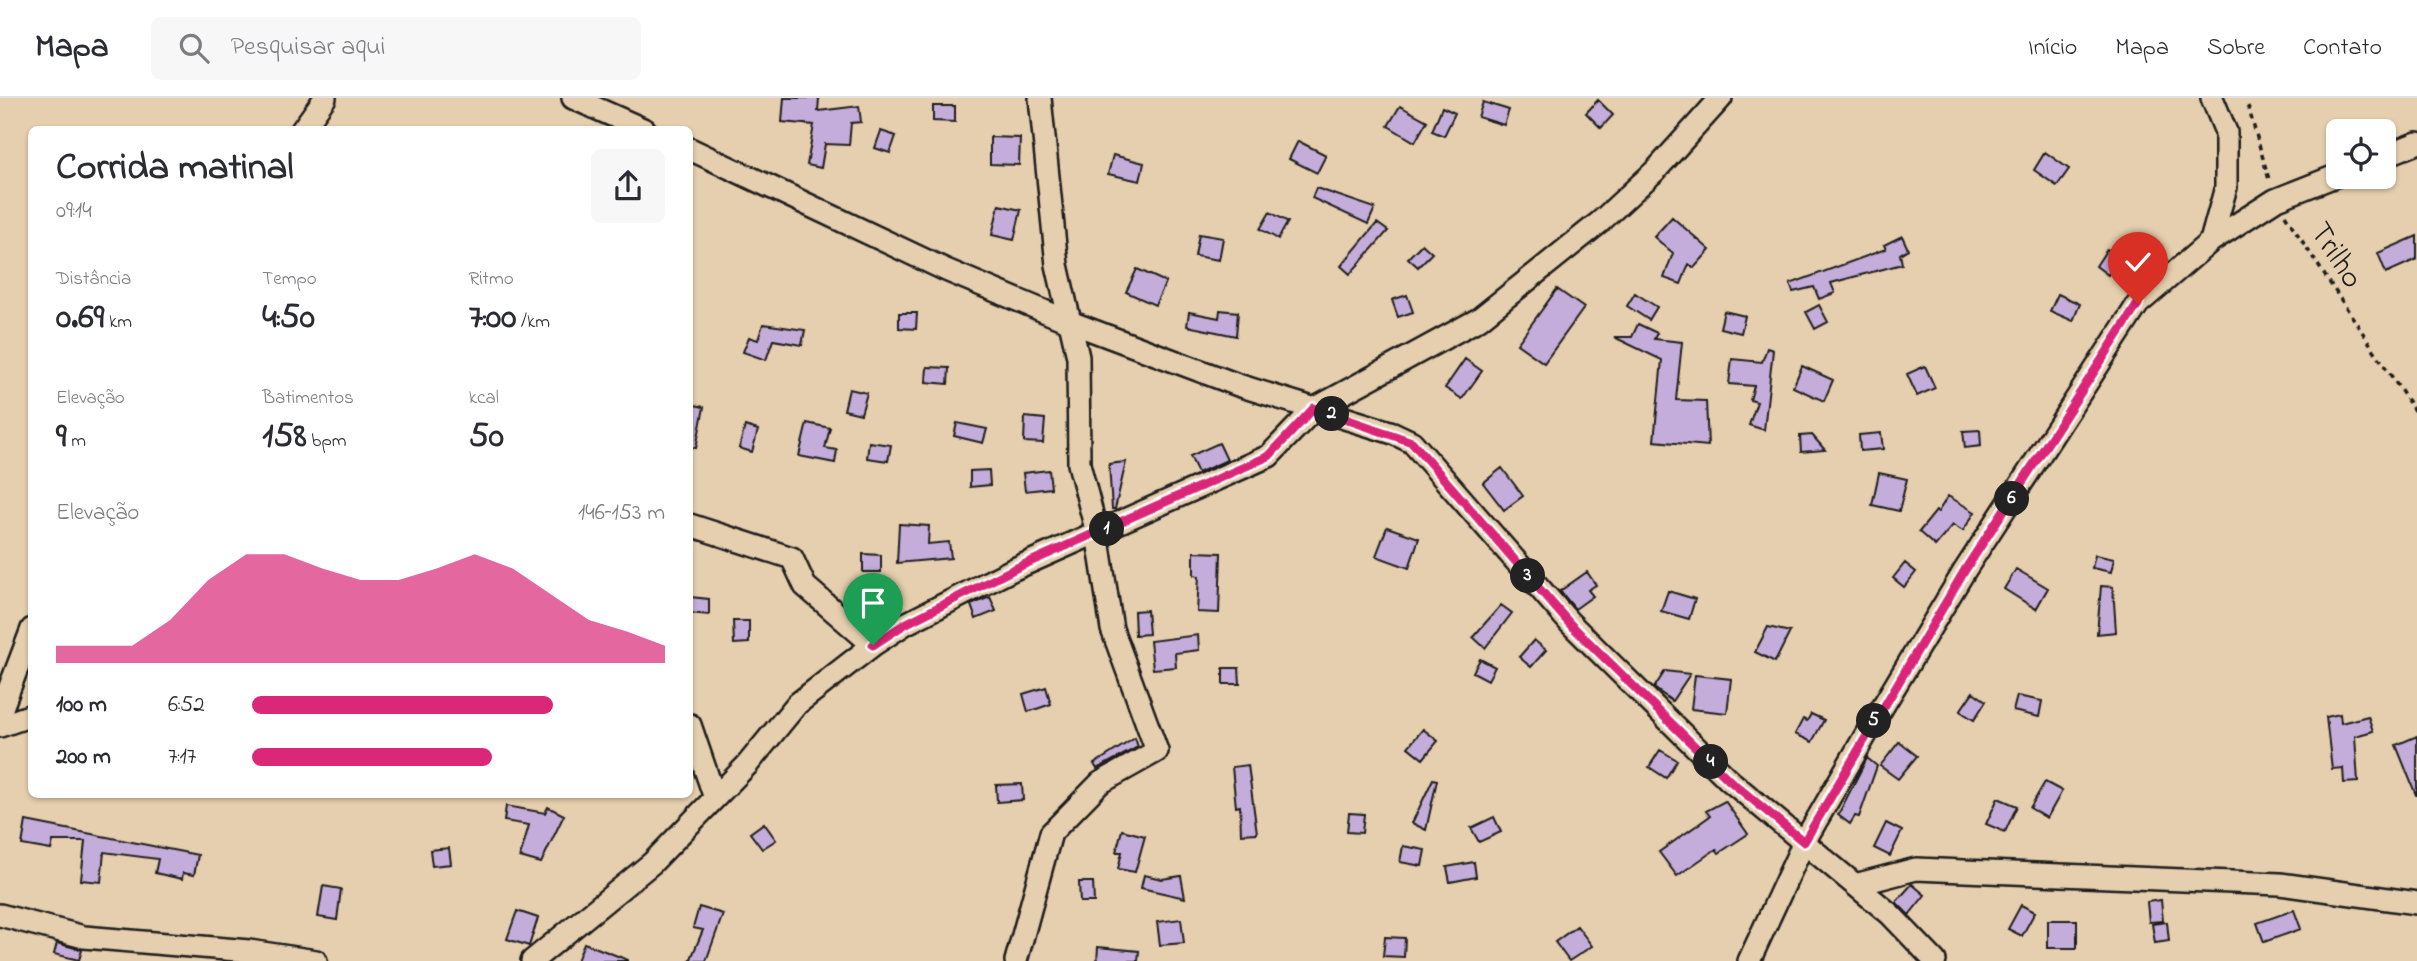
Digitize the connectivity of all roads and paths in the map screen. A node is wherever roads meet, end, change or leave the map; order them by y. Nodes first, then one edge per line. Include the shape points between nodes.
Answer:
1 (325, 98) edge
2 (573, 98) edge
3 (1040, 98) edge
4 (1721, 98) edge
5 (2212, 98) edge
6 (2248, 106) dead end
7 (305, 126) edge
8 (636, 126) edge
9 (2417, 143) edge
10 (693, 150) edge
11 (2396, 151) edge
12 (2326, 180) edge
13 (2275, 200) junction
14 (2211, 242) junction
15 (1070, 322) junction
16 (1314, 408) junction
17 (2417, 415) edge
18 (693, 526) edge
19 (1097, 533) junction
20 (28, 640) edge
21 (873, 645) junction
22 (0, 713) edge
23 (28, 716) edge
24 (0, 726) edge
25 (693, 734) edge
26 (715, 798) junction
27 (1804, 842) junction
28 (1855, 885) junction
29 (2417, 903) edge
30 (0, 915) edge
31 (316, 961) edge
32 (532, 961) edge
33 (1016, 961) edge
34 (1749, 961) edge
35 (1935, 961) edge

1 - 7 street
2 - 8 street
3 - 15 street via 1057,265
4 - 16 street via 1657,170 1479,319
5 - 14 street via 2225,132 2226,187
6 - 13 path, Trilho
9 - 11 street
10 - 15 street via 946,270
12 - 13 street
13 - 14 street
13 - 17 path, Trilho
14 - 27 street via 2138,304 1965,570
15 - 16 street via 1238,385
15 - 19 street via 1078,357 1079,464
16 - 19 street via 1269,456
16 - 27 street via 1412,442 1570,624 1729,780
18 - 21 street via 792,558 804,586
19 - 21 street via 1002,575
19 - 33 street via 1112,629 1157,751 1100,783 1051,833
20 - 22 street
21 - 26 street via 797,704
23 - 24 street
25 - 26 street
26 - 32 street via 652,863
27 - 28 street
27 - 34 street
28 - 29 street via 1916,869 2280,884
28 - 35 street
30 - 31 street via 84,937

